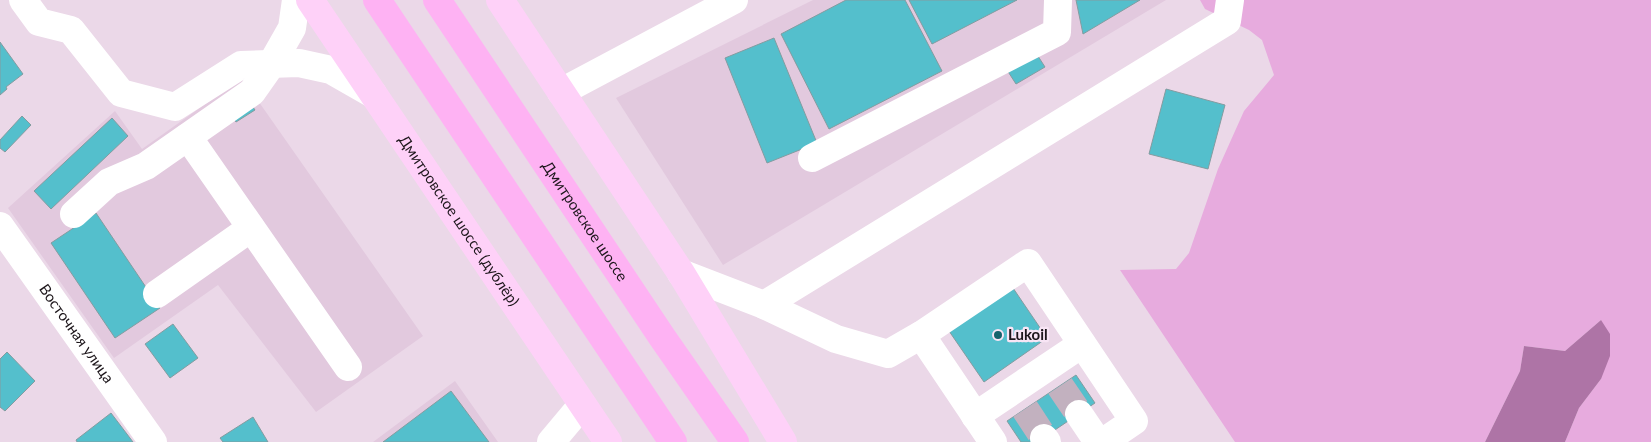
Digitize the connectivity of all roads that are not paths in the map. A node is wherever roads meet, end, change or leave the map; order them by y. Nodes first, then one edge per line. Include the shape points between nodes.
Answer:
1 (23, 0) edge
2 (296, 0) edge
3 (310, 0) edge
4 (377, 0) edge
5 (437, 0) edge
6 (500, 0) edge
7 (734, 0) edge
8 (1058, 0) edge
9 (1230, 0) edge
10 (271, 65) junction
11 (561, 92) junction
12 (373, 94) junction
13 (188, 137) junction
14 (812, 158) dead end
15 (74, 214) dead end
16 (0, 226) edge
17 (251, 228) junction
18 (681, 273) junction
19 (157, 294) dead end
20 (764, 304) junction
21 (921, 335) junction
22 (1082, 344) junction
23 (348, 367) dead end
24 (582, 405) junction
25 (1078, 414) tunnel mouth
26 (975, 416) junction
27 (153, 442) edge
28 (551, 442) edge
29 (608, 442) edge
30 (673, 442) edge
31 (735, 442) edge
32 (783, 442) edge
33 (993, 442) edge
34 (1098, 442) edge
35 (1103, 442) edge

1 - 10 street via 39,22 71,30 121,93 175,107 241,65
2 - 10 street via 292,28
3 - 12 main road, Дмитровское шоссе (дублёр)
4 - 30 highway
5 - 31 highway, Дмитровское шоссе
6 - 11 main road
7 - 11 street
8 - 14 street via 1057,32
9 - 20 street via 1227,21
10 - 12 street via 298,63 331,70
10 - 13 street via 252,92
11 - 18 main road
12 - 24 main road, Дмитровское шоссе (дублёр)
13 - 15 street via 146,166 108,182
13 - 17 street
16 - 27 street, Восточная улица
17 - 19 street
17 - 23 street
18 - 20 street
18 - 32 main road
20 - 21 street via 836,340 888,354
21 - 22 street via 1028,263
21 - 26 street
22 - 26 street via 1054,377 1019,400
22 - 35 street via 1134,421
24 - 28 street
24 - 29 main road, Дмитровское шоссе (дублёр)
25 - 34 street
26 - 33 street

